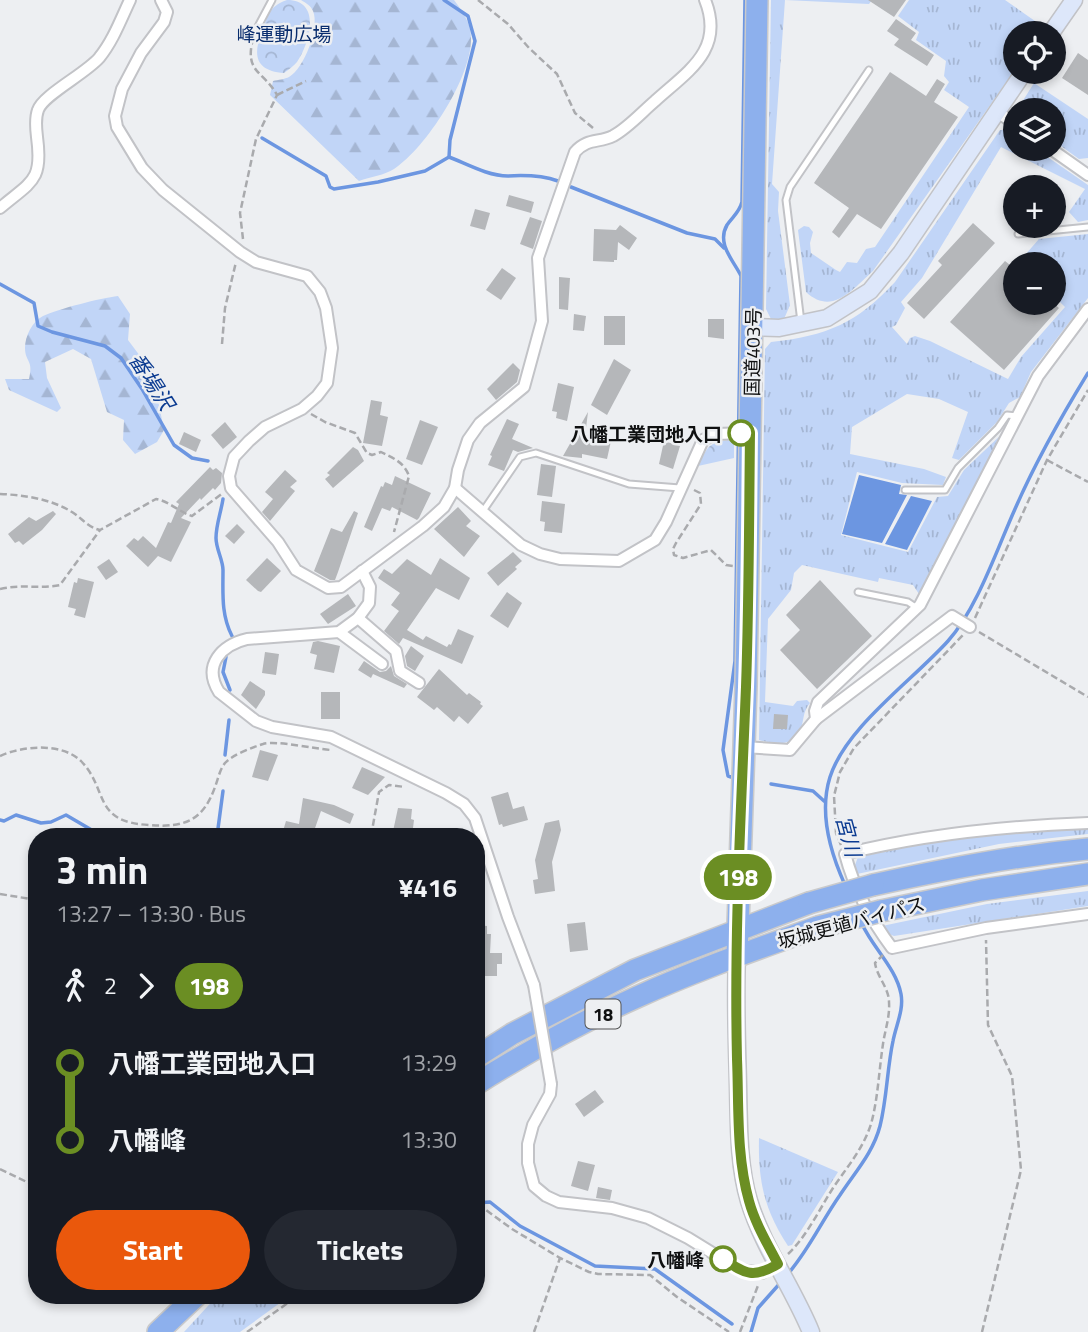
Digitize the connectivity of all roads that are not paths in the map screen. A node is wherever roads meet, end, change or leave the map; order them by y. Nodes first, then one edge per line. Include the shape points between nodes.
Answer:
1 (130, 0) edge
2 (161, 0) edge
3 (272, 0) edge
4 (705, 0) edge
5 (757, 0) edge
6 (1074, 0) edge
7 (1059, 21) edge
8 (255, 32) road end
9 (869, 70) dead end
10 (1015, 84) edge
11 (996, 111) junction
12 (1003, 116) edge
13 (1066, 160) edge
14 (1088, 175) edge
15 (0, 208) edge
16 (1088, 227) edge
17 (1066, 229) edge
18 (1088, 309) edge
19 (801, 325) junction
20 (752, 327) junction
21 (1017, 416) junction
22 (742, 433) junction
23 (455, 488) junction
24 (680, 488) junction
25 (905, 490) dead end
26 (482, 512) junction
27 (362, 571) junction
28 (858, 592) dead end
29 (917, 608) junction
30 (358, 618) junction
31 (970, 627) road end
32 (339, 632) junction
33 (382, 664) dead end
34 (419, 683) dead end
35 (816, 719) junction
36 (743, 747) junction
37 (1088, 823) edge
38 (478, 828) edge
39 (485, 848) edge
40 (1088, 849) edge
41 (1088, 874) edge
42 (1088, 914) edge
43 (737, 930) junction
44 (737, 956) junction
45 (485, 1051) edge
46 (485, 1079) edge
47 (779, 1266) junction
48 (188, 1304) edge
49 (158, 1332) edge
50 (811, 1332) edge

1 - 15 street via 101,56 46,97 36,125 41,162 29,184
2 - 27 street via 167,12 164,22 141,52 122,89 117,127 142,168 163,190 240,252 307,276 320,292 329,327 332,348 327,383 303,408 265,427 234,457 231,488 296,570 328,588 341,587
3 - 8 lane
4 - 23 street via 711,34 700,61 625,127 612,136 582,144 575,152 538,258 542,321 524,387 468,440
5 - 20 highway, 国道403号
6 - 7 street
9 - 19 lane via 790,187 786,200
10 - 11 street
11 - 12 street
11 - 19 street via 901,253 870,291 827,318
13 - 14 street
16 - 17 lane
18 - 21 street via 1038,376
19 - 20 street
20 - 22 highway, 国道403号
21 - 25 lane via 1007,415 958,468 946,490
21 - 29 street
22 - 24 street via 715,434 703,440
22 - 36 highway, 国道403号
23 - 26 street
23 - 27 street via 444,507 423,526
24 - 26 lane via 629,484 529,453 520,457
24 - 26 street via 655,540 619,561 540,554 521,545
27 - 30 street via 370,587 369,603
28 - 29 lane
29 - 35 street via 818,702
30 - 32 street
30 - 34 street via 396,651 400,671
31 - 35 street via 952,616
32 - 33 street
32 - 38 street, bridge via 233,643 218,656 213,678 219,692 256,721 331,737 446,793 464,804
35 - 36 street via 790,750
36 - 43 highway, 国道403号
37 - 42 street via 1010,826 845,853 851,877 892,948 986,928
39 - 47 street, bridge via 534,985 551,1084 528,1144 534,1186 559,1202 648,1218 740,1270 762,1273
40 - 43 highway, 坂城更埴バイパス / 18, bridge via 969,864 873,885
41 - 44 highway, 坂城更埴バイパス / 18, bridge via 881,911 818,927
43 - 44 highway, 国道403号
43 - 45 highway, 坂城更埴バイパス / 18 via 635,970
44 - 46 highway, 坂城更埴バイパス / 18 via 636,997
44 - 47 street via 742,1164 749,1200
47 - 50 street
48 - 49 highway

